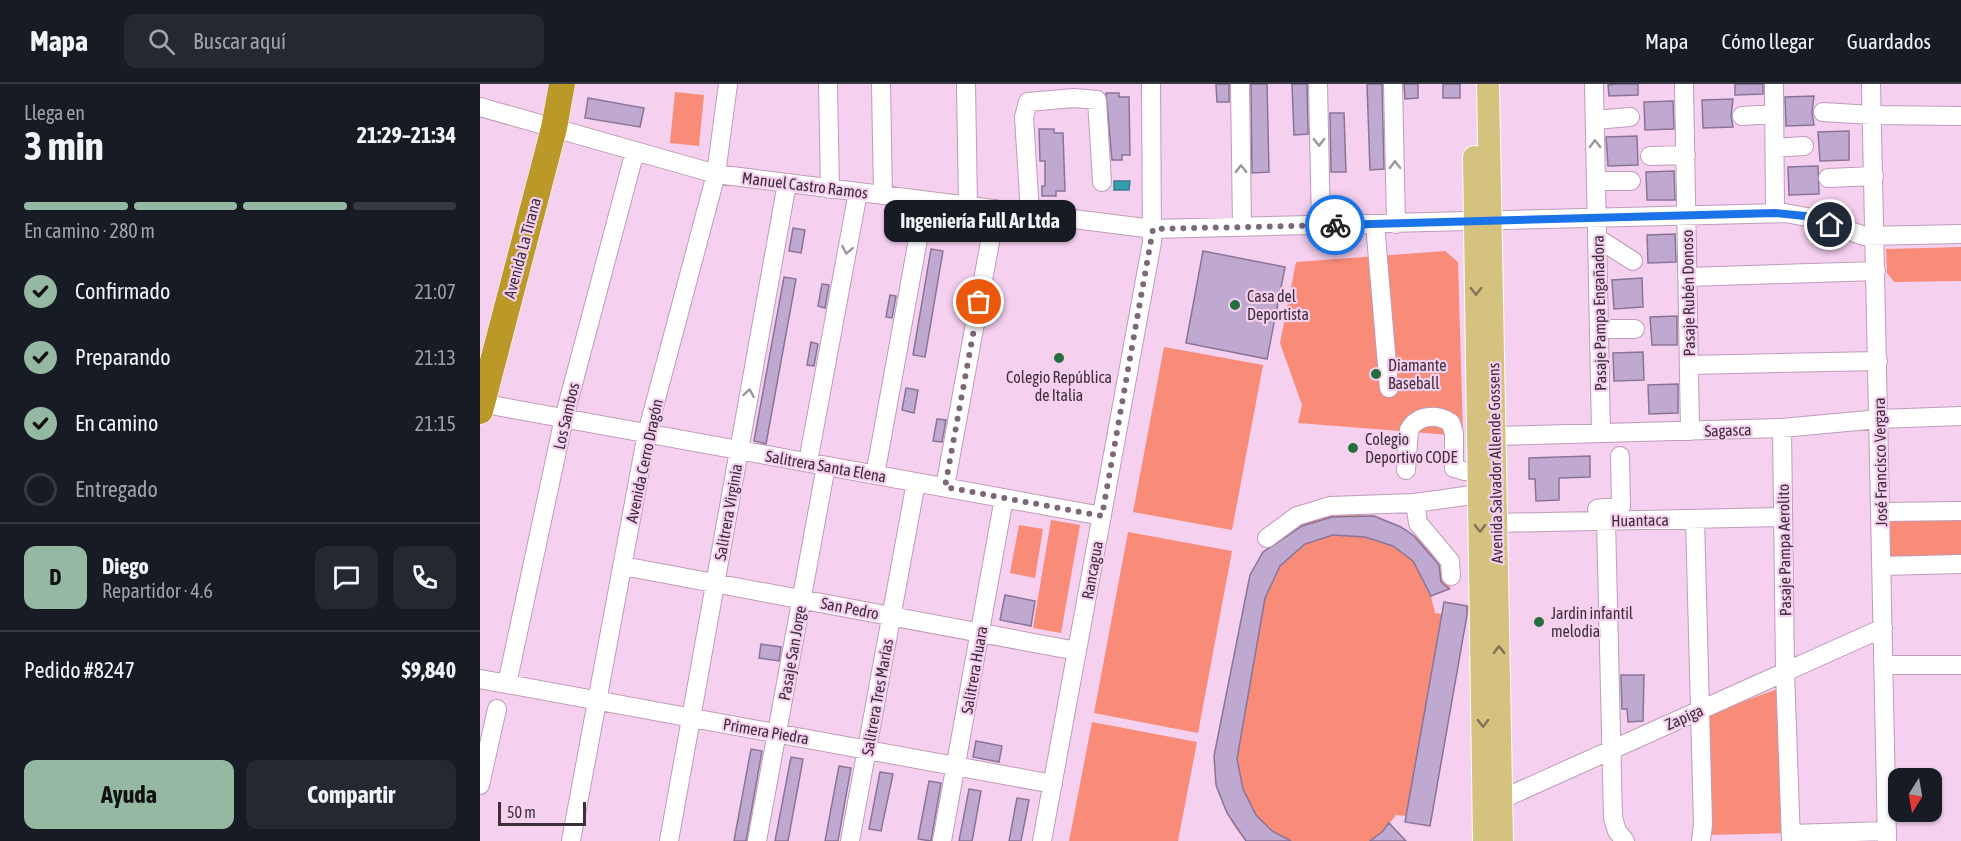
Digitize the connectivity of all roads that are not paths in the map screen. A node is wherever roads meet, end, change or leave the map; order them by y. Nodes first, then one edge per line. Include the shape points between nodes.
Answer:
1 (546, 84) edge
2 (562, 84) edge
3 (728, 84) edge
4 (828, 84) edge
5 (881, 84) edge
6 (966, 84) edge
7 (1151, 84) edge
8 (1240, 84) edge
9 (1317, 84) edge
10 (1393, 84) edge
11 (1473, 84) edge
12 (1488, 84) edge
13 (1594, 84) edge
14 (1684, 84) edge
15 (1774, 84) edge
16 (1871, 84) edge
17 (480, 107) edge
18 (1823, 112) dead end
19 (1774, 114) junction
20 (1872, 115) junction
21 (1742, 116) dead end
22 (1961, 116) edge
23 (1630, 117) dead end
24 (1595, 120) junction
25 (546, 126) junction
26 (1804, 146) dead end
27 (1775, 148) junction
28 (635, 151) junction
29 (1686, 155) junction
30 (1650, 156) dead end
31 (716, 174) junction
32 (1874, 176) junction
33 (1828, 178) dead end
34 (1596, 181) junction
35 (1631, 181) dead end
36 (1102, 182) dead end
37 (787, 183) junction
38 (831, 189) junction
39 (858, 192) junction
40 (883, 195) junction
41 (925, 201) junction
42 (968, 206) junction
43 (996, 209) junction
44 (1775, 213) junction
45 (1030, 214) junction
46 (1687, 215) junction
47 (1597, 218) junction
48 (1483, 222) junction
49 (1375, 224) junction
50 (1396, 224) junction
51 (1321, 226) junction
52 (1242, 227) junction
53 (1153, 229) junction
54 (1961, 234) edge
55 (1875, 237) junction
56 (1597, 238) junction
57 (1633, 261) dead end
58 (1876, 271) junction
59 (1688, 277) junction
60 (1599, 329) junction
61 (1635, 329) dead end
62 (480, 343) edge
63 (1878, 361) junction
64 (1689, 365) junction
65 (1389, 388) dead end
66 (481, 406) edge
67 (1961, 416) edge
68 (564, 418) junction
69 (1879, 419) junction
70 (1782, 428) junction
71 (1690, 431) junction
72 (647, 433) junction
73 (1601, 433) junction
74 (1495, 436) junction
75 (739, 450) junction
76 (1620, 456) dead end
77 (808, 462) junction
78 (826, 466) junction
79 (1406, 470) dead end
80 (1479, 470) junction
81 (875, 475) junction
82 (916, 482) junction
83 (945, 487) junction
84 (1479, 494) junction
85 (1005, 498) junction
86 (1415, 503) junction
87 (1961, 511) edge
88 (1881, 512) junction
89 (1102, 516) junction
90 (1496, 517) junction
91 (1783, 517) junction
92 (1695, 519) junction
93 (1606, 520) junction
94 (1267, 538) dead end
95 (1961, 564) edge
96 (622, 566) junction
97 (1882, 566) junction
98 (1451, 576) dead end
99 (715, 583) junction
100 (802, 599) junction
101 (891, 616) junction
102 (1883, 628) junction
103 (980, 633) junction
104 (1077, 651) junction
105 (1884, 665) junction
106 (1961, 665) edge
107 (1785, 671) junction
108 (480, 679) edge
109 (507, 684) junction
110 (598, 700) junction
111 (497, 709) dead end
112 (1700, 710) junction
113 (691, 717) junction
114 (777, 733) junction
115 (1612, 749) junction
116 (867, 750) junction
117 (956, 766) junction
118 (1053, 784) junction
119 (480, 785) edge
120 (1493, 802) junction
121 (1887, 836) edge
122 (1791, 837) edge
123 (1493, 840) edge
124 (571, 841) edge
125 (669, 841) edge
126 (757, 841) edge
127 (850, 841) edge
128 (942, 841) edge
129 (1042, 841) edge
130 (1624, 841) edge
131 (1701, 841) edge

1 - 25 highway, Avenida La Tirana
2 - 25 highway, Avenida La Tirana
3 - 31 street, Avenida Cerro Dragón
4 - 38 street
5 - 40 street
6 - 42 street
7 - 53 street, Rancagua
52 -> 8 street
9 -> 51 street
50 -> 10 street
11 - 48 main road, Avenida Salvador Allende Gossens
12 - 48 main road, Avenida Salvador Allende Gossens
13 - 24 street, Pasaje Pampa Engañadora
14 - 29 street, Pasaje Rubén Donoso
15 - 19 street
16 - 20 street, José Francisco Vergara
17 - 25 street, Manuel Castro Ramos
18 - 20 street
19 - 21 street
19 - 27 street
20 - 22 street
20 - 32 street, José Francisco Vergara
23 - 24 street
34 -> 24 street, Pasaje Pampa Engañadora
25 - 28 street, Manuel Castro Ramos
25 - 62 highway, Avenida La Tirana
25 - 66 highway, Avenida La Tirana
26 - 27 street
27 - 44 street
28 - 31 street, Manuel Castro Ramos
28 - 68 street, Los Sambos
29 - 30 street
29 - 46 street, Pasaje Rubén Donoso
31 - 37 street, Manuel Castro Ramos
31 - 72 street, Avenida Cerro Dragón
32 - 33 street
32 - 55 street, José Francisco Vergara
34 - 35 street
34 - 47 street, Pasaje Pampa Engañadora
36 - 45 street via 1097,100 1028,102 1024,117
37 - 38 street, Manuel Castro Ramos
75 -> 37 street, Salitrera Virginia
38 - 39 street, Manuel Castro Ramos
39 - 40 street, Manuel Castro Ramos
39 -> 77 street
40 - 41 street, Manuel Castro Ramos
41 - 42 street, Manuel Castro Ramos
41 - 81 street
42 - 43 street, Manuel Castro Ramos
43 - 45 street, Manuel Castro Ramos
43 - 83 street
44 - 46 street, Manuel Castro Ramos
44 - 55 street, Manuel Castro Ramos via 1805,216 1852,234
45 - 53 street, Manuel Castro Ramos
46 - 47 street, Manuel Castro Ramos
46 - 59 street, Pasaje Rubén Donoso
47 - 48 street, Manuel Castro Ramos
47 - 56 street, Pasaje Pampa Engañadora
48 - 50 street, Manuel Castro Ramos
48 - 74 main road, Avenida Salvador Allende Gossens
48 -> 80 main road, Avenida Salvador Allende Gossens
49 - 50 street, Manuel Castro Ramos
49 - 51 street, Manuel Castro Ramos
49 - 65 street
51 - 52 street, Manuel Castro Ramos
52 - 53 street, Manuel Castro Ramos
53 - 89 street, Rancagua
54 - 55 street, Manuel Castro Ramos
55 - 58 street, José Francisco Vergara
56 - 57 street
56 - 60 street, Pasaje Pampa Engañadora
58 - 59 street
58 - 63 street, José Francisco Vergara
59 - 64 street, Pasaje Rubén Donoso
60 - 61 street
60 - 73 street, Pasaje Pampa Engañadora
63 - 64 street
63 - 69 street, José Francisco Vergara
64 - 71 street, Pasaje Rubén Donoso
66 - 68 street, Salitrera Santa Elena
67 - 69 street, Sagasca
68 - 72 street, Salitrera Santa Elena
68 - 109 street, Los Sambos
69 - 70 street, Sagasca
69 - 88 street, José Francisco Vergara
70 - 71 street, Sagasca
70 - 91 street, Pasaje Pampa Aerolito
71 - 73 street, Sagasca
72 - 75 street, Salitrera Santa Elena
72 - 96 street, Avenida Cerro Dragón
73 - 74 street, Sagasca
74 - 90 main road, Avenida Salvador Allende Gossens
75 - 77 street, Salitrera Santa Elena
75 - 99 street, Salitrera Virginia
76 - 90 street via 1619,508
77 - 78 street, Salitrera Santa Elena
78 - 81 street, Salitrera Santa Elena
78 - 100 street, Pasaje San Jorge
79 - 80 street via 1409,430 1434,416 1450,423 1454,434 1454,468
80 - 84 main road, Avenida Salvador Allende Gossens
81 - 82 street, Salitrera Santa Elena
82 - 83 street, Salitrera Santa Elena
82 - 101 street, Salitrera Tres Marías
83 - 85 street, Salitrera Santa Elena
84 - 86 street
84 -> 120 main road, Avenida Salvador Allende Gossens
85 - 89 street, Salitrera Santa Elena
85 - 103 street, Salitrera Huara
86 - 94 street via 1330,506 1297,516
86 - 98 street via 1418,523 1450,561
87 - 88 street
88 - 97 street, José Francisco Vergara
89 - 104 street, Rancagua
90 - 93 street, Huantaca
120 -> 90 main road, Avenida Salvador Allende Gossens
91 - 92 street, Huantaca
91 - 107 street, Pasaje Pampa Aerolito
92 - 93 street, Huantaca
92 - 112 street
93 - 115 street
95 - 97 street
96 - 99 street, San Pedro
96 - 110 street, Avenida Cerro Dragón
97 - 102 street, José Francisco Vergara
99 - 100 street, San Pedro
99 - 113 street, Salitrera Virginia
100 - 101 street, San Pedro
100 - 114 street, Pasaje San Jorge
101 - 103 street, San Pedro
101 - 116 street, Salitrera Tres Marías
102 - 105 street, José Francisco Vergara
102 - 107 street, Zapiga
103 - 104 street, San Pedro
103 - 117 street, Salitrera Huara
104 - 118 street, Rancagua
105 - 106 street
105 - 121 street, José Francisco Vergara
107 - 112 street, Zapiga
107 - 122 street, Pasaje Pampa Aerolito
108 - 109 street, Primera Piedra
109 - 110 street, Primera Piedra
110 - 113 street, Primera Piedra
110 - 124 street, Avenida Cerro Dragón
111 - 119 street
112 - 115 street, Zapiga
112 - 131 street
113 - 114 street, Primera Piedra
113 - 125 street, Salitrera Virginia
114 - 116 street, Primera Piedra
114 - 126 street, Pasaje San Jorge
115 - 120 street, Zapiga
115 - 130 street via 1613,818
116 - 117 street, Primera Piedra
116 - 127 street, Salitrera Tres Marías
117 - 118 street, Primera Piedra
117 - 128 street, Salitrera Huara
118 - 129 street, Rancagua
120 - 123 main road, Avenida Salvador Allende Gossens
121 - 122 street

